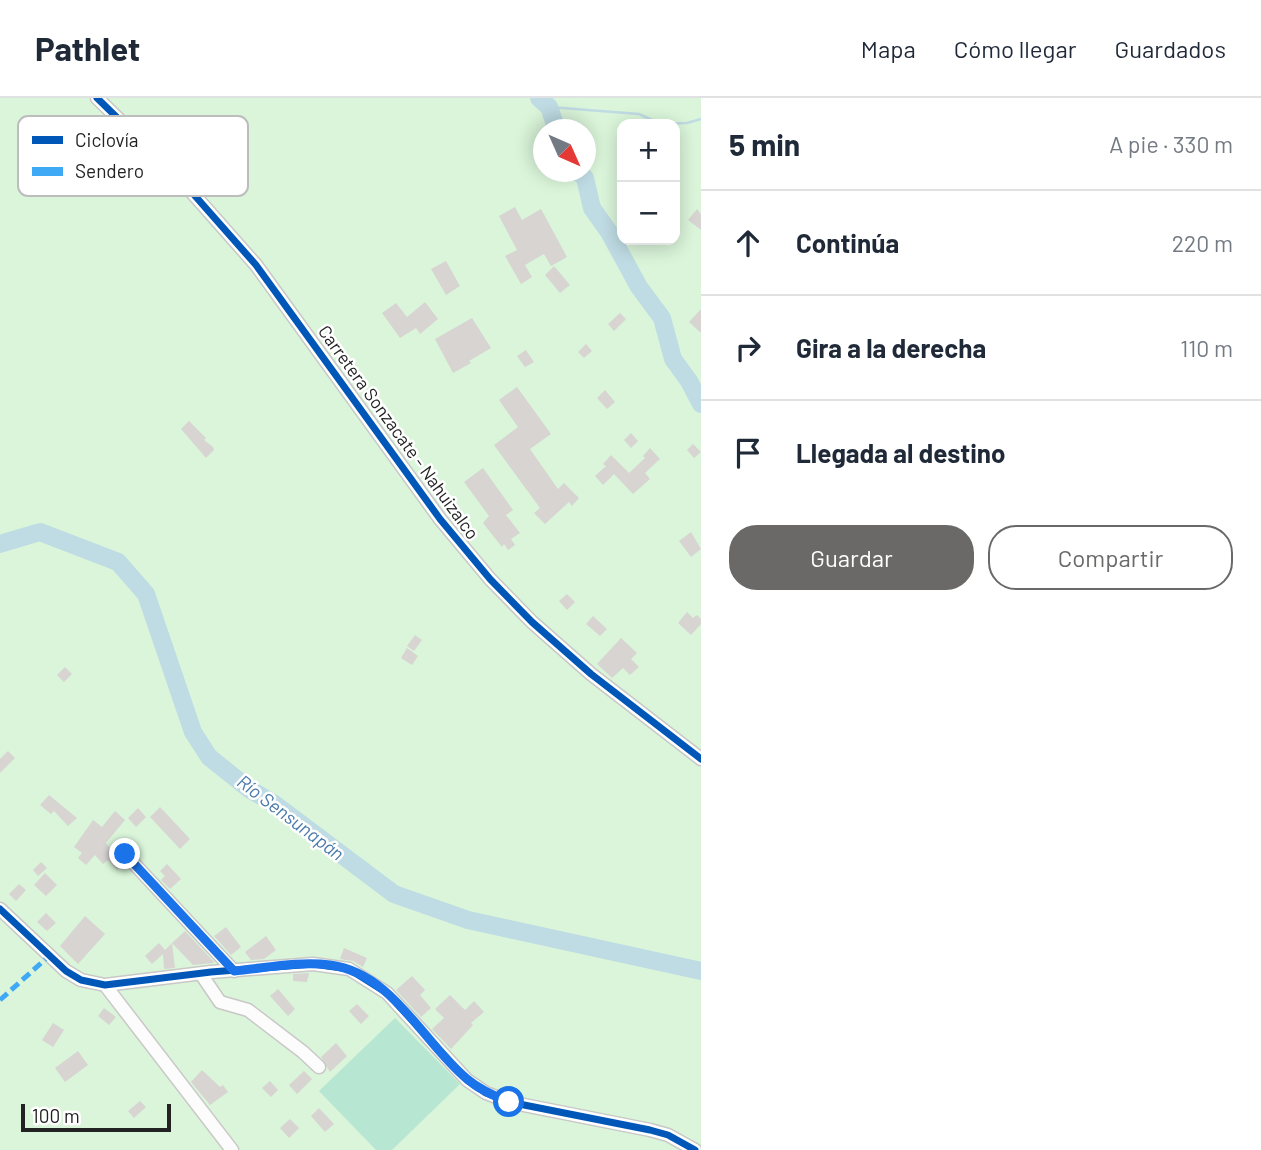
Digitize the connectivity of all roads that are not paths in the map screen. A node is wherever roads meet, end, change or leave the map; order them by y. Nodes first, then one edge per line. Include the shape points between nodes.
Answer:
1 (97, 98) edge
2 (115, 116) edge
3 (195, 196) edge
4 (701, 760) edge
5 (125, 854) dead end
6 (0, 909) edge
7 (234, 971) junction
8 (201, 974) junction
9 (105, 985) junction
10 (319, 1067) dead end
11 (232, 1150) edge
12 (695, 1150) edge

1 - 2 street, Carretera Sonzacate - Nahuizalco
3 - 4 street, Carretera Sonzacate - Nahuizalco via 256,265 440,519 490,579 591,674
5 - 7 street
6 - 9 street via 65,971
7 - 8 street
7 - 12 street via 313,964 349,969 387,993 451,1064 486,1093 659,1132
8 - 9 street
8 - 10 street via 220,1002 248,1010
9 - 11 street

